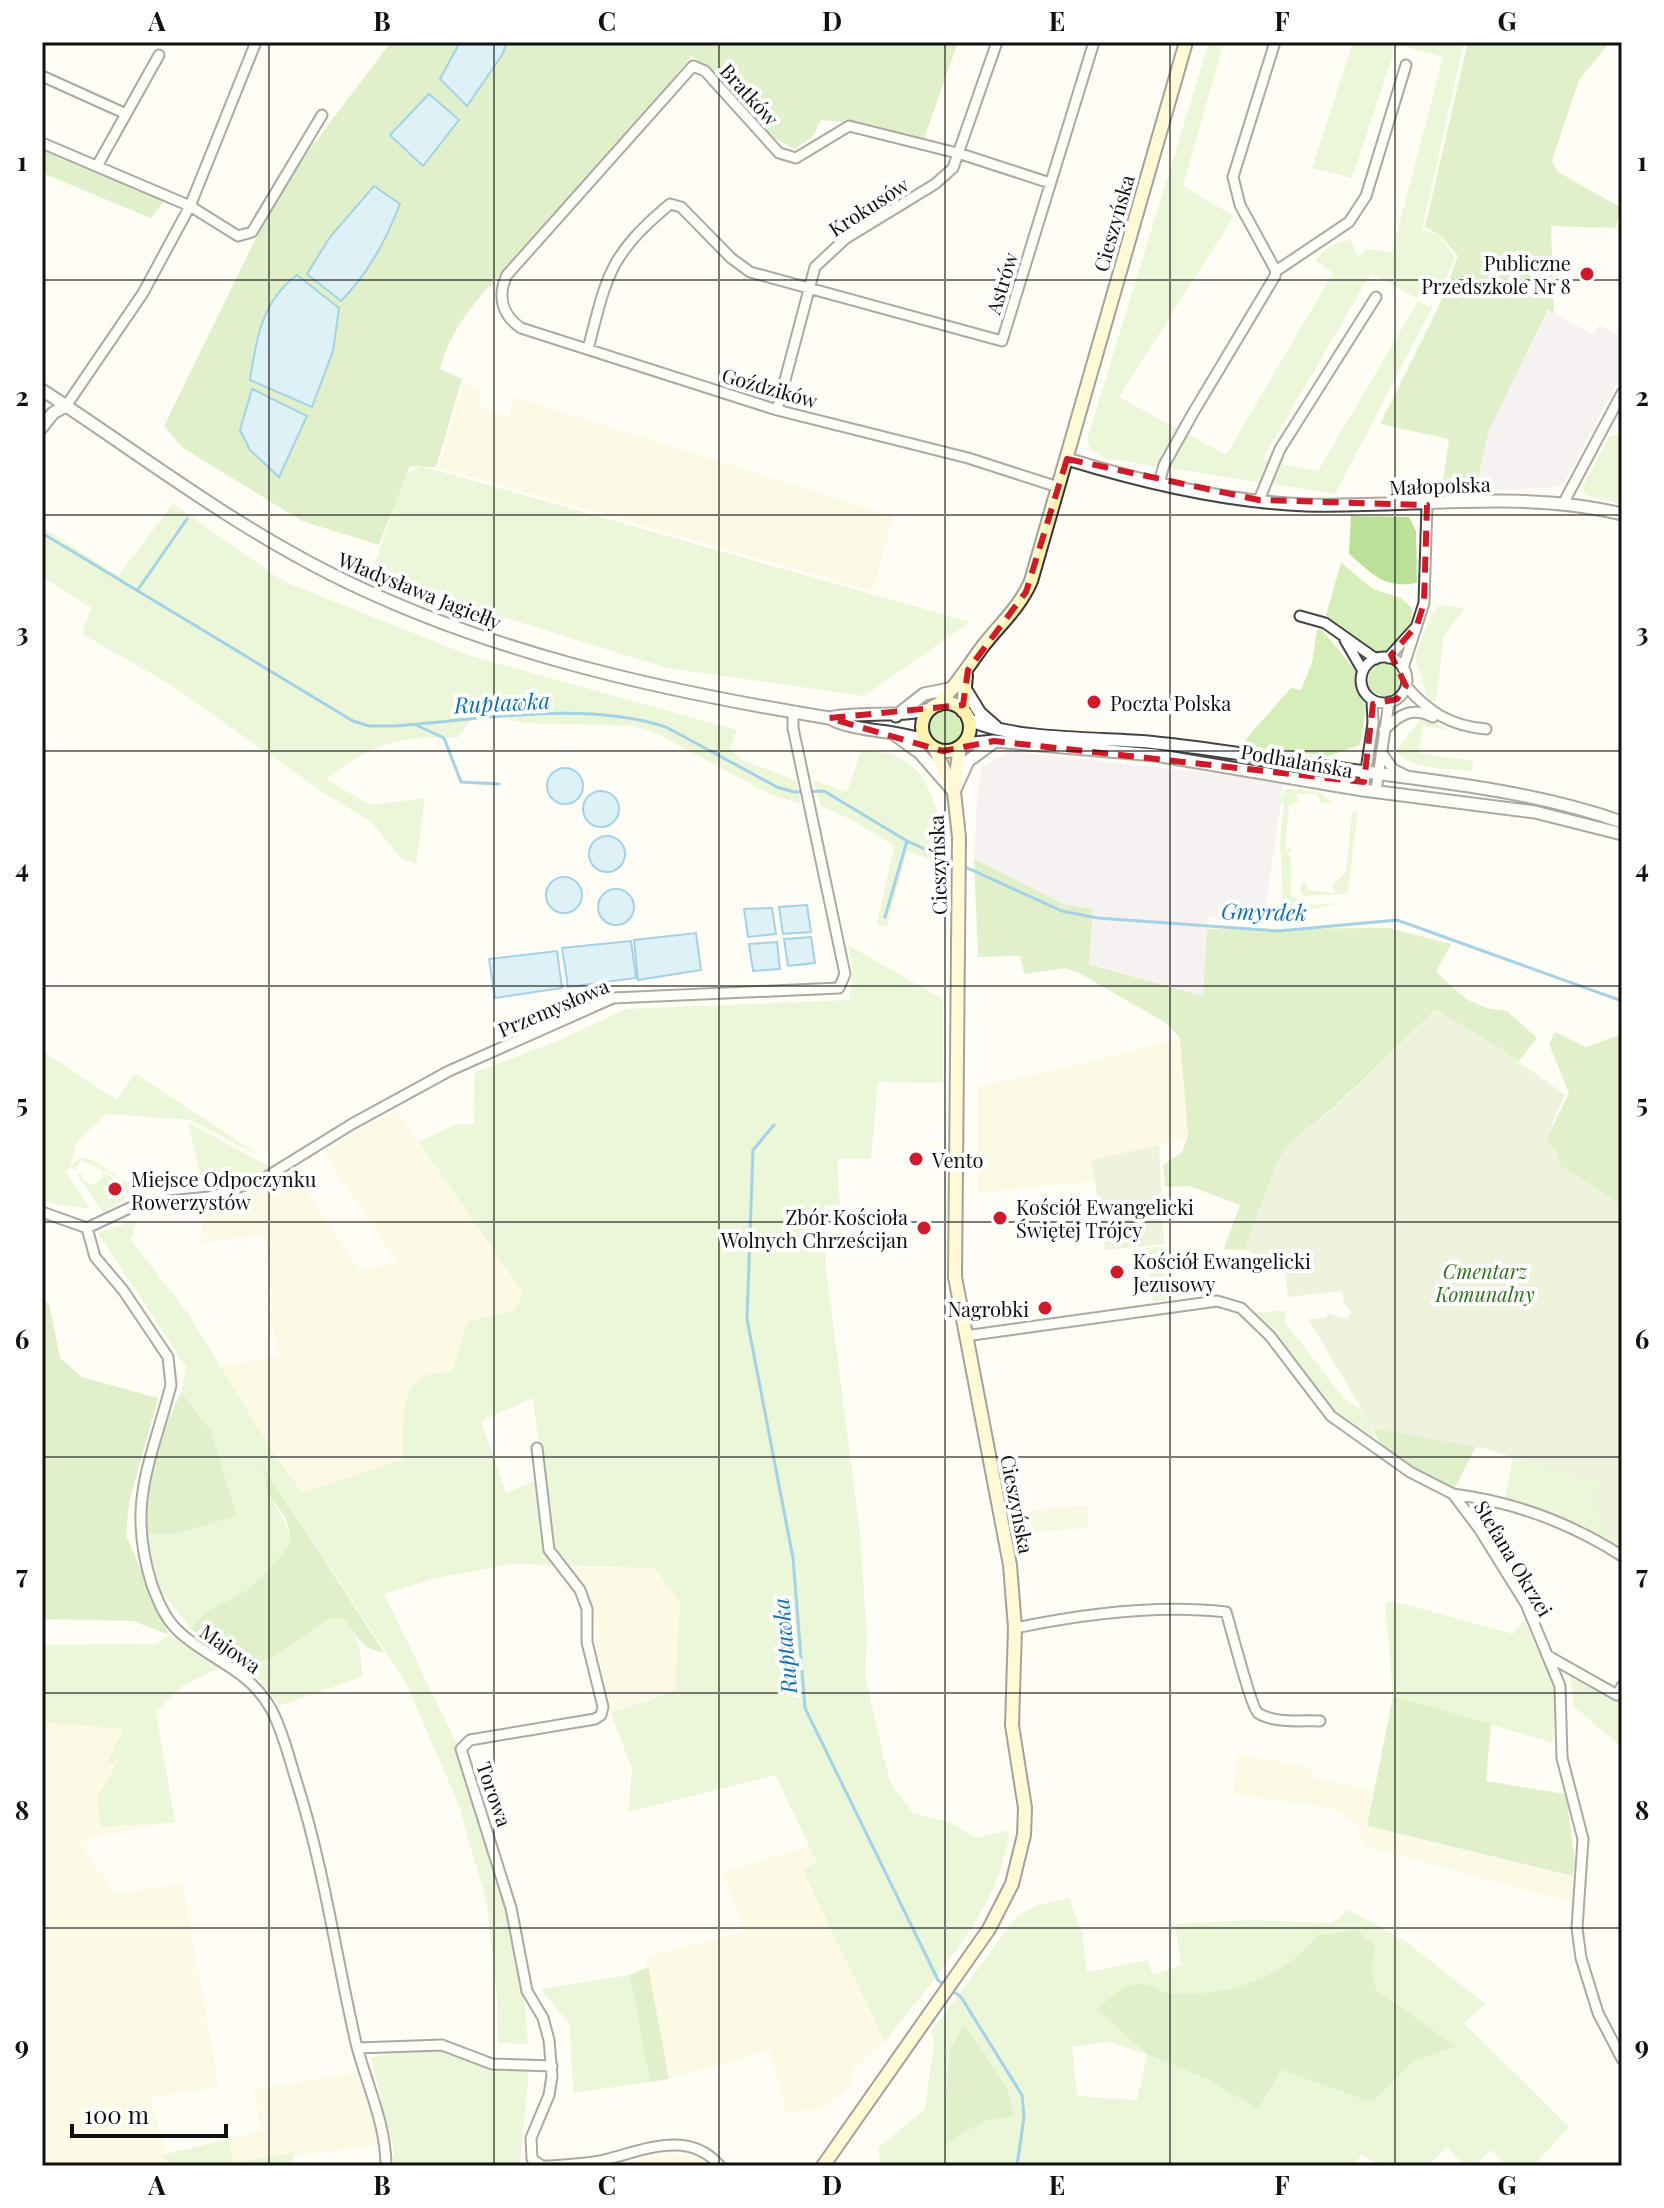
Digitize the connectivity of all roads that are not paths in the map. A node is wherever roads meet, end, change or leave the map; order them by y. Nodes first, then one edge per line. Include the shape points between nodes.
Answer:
1 (256, 42) edge
2 (997, 42) edge
3 (1094, 42) edge
4 (1186, 42) edge
5 (1275, 42) edge
6 (159, 55) dead end
7 (1406, 65) dead end
8 (42, 76) edge
9 (124, 113) junction
10 (322, 115) dead end
11 (42, 143) edge
12 (961, 154) junction
13 (97, 166) junction
14 (1050, 183) junction
15 (190, 206) junction
16 (1276, 271) junction
17 (502, 286) joint
18 (807, 288) junction
19 (1376, 297) dead end
20 (588, 349) junction
21 (42, 390) edge
22 (1622, 393) edge
23 (66, 406) junction
24 (777, 410) junction
25 (42, 427) edge
26 (1067, 459) junction
27 (1159, 483) junction
28 (1058, 487) junction
29 (1259, 500) junction
30 (1564, 502) junction
31 (1427, 505) junction
32 (1622, 514) edge
33 (1300, 616) dead end
34 (1417, 625) junction
35 (1343, 637) junction
36 (1388, 658) junction
37 (1376, 659) junction
38 (1403, 668) junction
39 (1363, 671) junction
40 (961, 683) junction
41 (1406, 686) junction
42 (1372, 700) junction
43 (1391, 702) junction
44 (934, 707) junction
45 (1423, 711) junction
46 (793, 712) junction
47 (966, 715) junction
48 (896, 716) junction
49 (829, 718) junction
50 (1451, 724) junction
51 (996, 727) junction
52 (1486, 729) dead end
53 (1383, 731) junction
54 (891, 732) junction
55 (994, 741) junction
56 (931, 745) junction
57 (961, 746) junction
58 (1369, 750) junction
59 (1381, 752) junction
60 (1341, 768) junction
61 (1411, 778) junction
62 (1371, 782) junction
63 (954, 792) junction
64 (1622, 822) edge
65 (1622, 834) edge
66 (42, 1212) edge
67 (87, 1228) junction
68 (965, 1336) junction
69 (537, 1448) dead end
70 (1453, 1494) junction
71 (1622, 1556) edge
72 (1015, 1628) junction
73 (1548, 1656) junction
74 (1622, 1686) edge
75 (1320, 1721) dead end
76 (358, 2048) junction
77 (1622, 2059) edge
78 (552, 2066) junction
79 (386, 2166) edge
80 (544, 2166) edge
81 (720, 2166) edge
82 (823, 2166) edge

1 - 15 street
2 - 12 street, Krokusów
3 - 14 street, Astrów
4 - 26 main road, Cieszyńska
5 - 16 street via 1233,177 1240,205
6 - 9 street
7 - 16 street via 1366,196 1349,222
8 - 9 street
9 - 13 street
10 - 15 street via 252,232 238,236
11 - 13 street
12 - 14 street, Bratków
12 - 17 street, Bratków via 849,126 796,158 779,153 705,71 693,66
12 - 18 street, Krokusów via 935,184 845,239 815,267
13 - 15 street
14 - 18 street, Astrów via 1002,341
15 - 23 street via 143,293
16 - 27 street via 1164,465
17 - 20 street, Goździków via 502,301 512,322
18 - 20 street via 750,272 681,207 670,204 613,263
18 - 24 street, Krokusów
19 - 29 street via 1280,449
20 - 24 street, Goździków
21 - 23 street, Władysława Jagiełły
22 - 30 street
23 - 25 street
23 - 46 street, Władysława Jagiełły via 328,573 412,610 524,651 650,686
24 - 28 street, Goździków via 968,458
26 - 27 street, Małopolska
26 - 28 main road, Cieszyńska
27 - 29 street, Małopolska
28 - 40 main road, Cieszyńska via 1026,592
29 - 31 street, Małopolska
30 - 31 street, Małopolska
30 - 32 street, Małopolska
31 - 34 street via 1426,584
33 - 35 street via 1325,623
34 - 36 street
34 - 38 street
35 - 37 street
35 - 39 street
36 - 37 street
36 - 38 street
37 - 39 street
38 - 41 street
39 - 42 street via 1363,690
40 - 44 main road, Cieszyńska
40 - 47 main road
40 - 48 street via 924,694
40 - 51 street
41 - 43 street
41 - 50 street
42 - 43 street
42 - 58 street
43 - 45 street
43 - 53 street
44 - 47 main road via 951,704
44 - 48 street, Władysława Jagiełły
44 - 56 main road via 922,724
45 - 50 street
45 - 53 street via 1397,717
46 - 49 street, Władysława Jagiełły
46 - 67 street, Przemysłowa via 845,974 839,988 613,998 449,1071 263,1179 209,1197 138,1204
47 - 51 street, Podhalańska
47 - 57 main road via 970,730
48 - 49 street, Władysława Jagiełły
49 - 54 street, Władysława Jagiełły via 845,726
50 - 52 street
51 - 60 street, Podhalańska
53 - 59 street
54 - 56 street, Władysława Jagiełły
54 - 63 street via 920,753
55 - 57 street, Podhalańska
55 - 62 street, Podhalańska via 1155,755 1329,782
55 - 63 street via 968,761
56 - 57 main road via 948,751
56 - 63 main road, Cieszyńska
57 - 63 main road, Cieszyńska
58 - 60 street via 1358,763
58 - 62 street
59 - 61 street via 1393,769
59 - 62 street
60 - 62 street, Podhalańska
61 - 62 street, Podhalańska
61 - 64 street, Podhalańska via 1518,792
62 - 65 street, Podhalańska via 1397,794 1535,812
63 - 68 main road, Cieszyńska via 960,846 954,1249
66 - 67 street
67 - 76 street, Majowa via 95,1257 123,1290 171,1368 138,1515 151,1581 175,1627 262,1693 280,1728 317,1847
68 - 70 street, Stefana Okrzei via 1230,1302 1270,1336 1331,1416 1410,1472
68 - 72 main road, Cieszyńska via 1010,1565
69 - 78 street, Torowa via 549,1550 580,1590 587,1609 587,1642 601,1715 470,1740 461,1749 511,1908 527,1991 547,2030
70 - 71 street, Stefana Okrzei via 1500,1500 1581,1530
70 - 73 street, Stefana Okrzei via 1526,1604
72 - 75 street via 1120,1614 1226,1612 1256,1712 1272,1719
72 - 82 main road, Cieszyńska via 1010,1690 1025,1808 1021,1861 1004,1903
73 - 74 street via 1617,1695
73 - 77 street, Stefana Okrzei via 1560,1686 1562,1758 1583,1839 1577,1928 1581,1958 1598,2013
76 - 78 street via 442,2045 492,2064
76 - 79 street, Majowa via 378,2111
78 - 80 street, Torowa via 549,2095 530,2147 532,2159
80 - 81 street, Torowa via 609,2159 665,2144 698,2148

